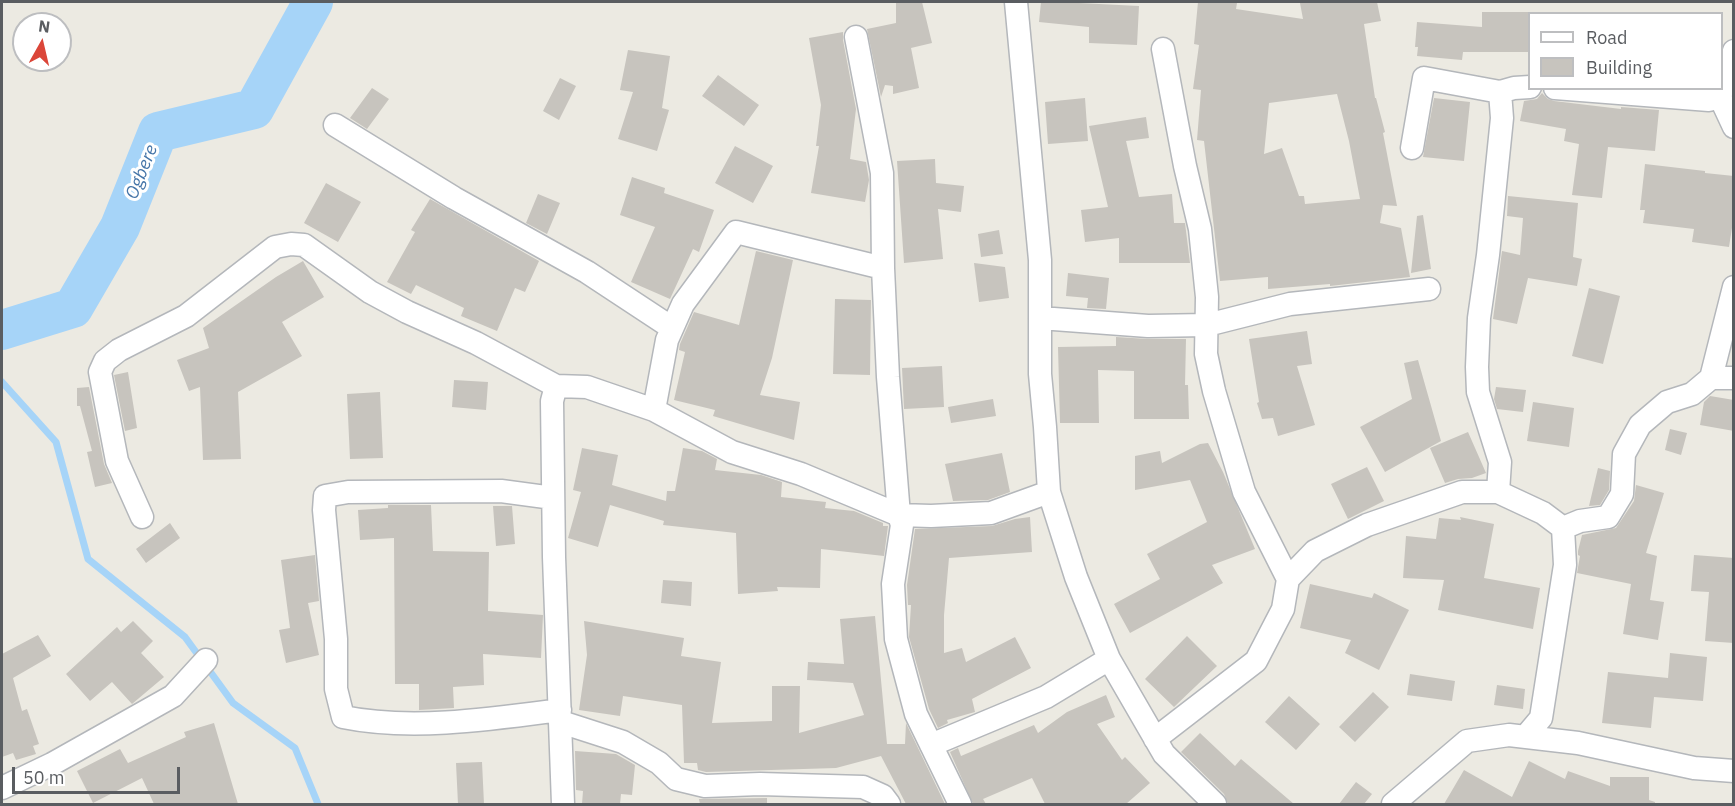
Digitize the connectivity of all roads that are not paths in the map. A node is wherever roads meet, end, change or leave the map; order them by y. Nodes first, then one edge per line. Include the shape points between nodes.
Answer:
1 (1017, 2) edge
2 (856, 37) dead end
3 (1163, 49) dead end
4 (1734, 51) edge
5 (1528, 87) edge
6 (1723, 87) edge
7 (1581, 90) edge
8 (1722, 90) edge
9 (1500, 92) junction
10 (1720, 97) junction
11 (334, 125) dead end
12 (1734, 127) edge
13 (1412, 148) dead end
14 (883, 268) junction
15 (1734, 287) edge
16 (1429, 289) dead end
17 (1040, 318) junction
18 (1207, 325) junction
19 (672, 328) junction
20 (1711, 378) junction
21 (1734, 378) edge
22 (556, 386) junction
23 (654, 410) junction
24 (1049, 492) junction
25 (1498, 492) junction
26 (553, 498) junction
27 (898, 515) junction
28 (142, 517) dead end
29 (1563, 528) junction
30 (1288, 579) junction
31 (1109, 659) junction
32 (206, 660) dead end
33 (560, 716) junction
34 (1525, 737) junction
35 (1155, 739) junction
36 (931, 745) junction
37 (1734, 771) edge
38 (2, 788) edge
39 (563, 804) edge
40 (889, 804) edge
41 (960, 804) edge
42 (1215, 804) edge
43 (1393, 804) edge

1 - 17 street via 1040,260
2 - 14 street via 882,173
3 - 18 street via 1200,229
4 - 6 street
5 - 9 street
7 - 10 street via 1709,100
8 - 10 street
9 - 13 street via 1424,78
9 - 25 street via 1502,118 1476,367 1478,392 1500,462
10 - 12 street
11 - 19 street via 587,272
14 - 19 street via 736,232 682,304
14 - 27 street
15 - 20 street
16 - 18 street via 1290,304
17 - 18 street via 1148,326
17 - 24 street
18 - 30 street via 1206,354 1214,391 1244,492
19 - 23 street
20 - 21 street
20 - 29 street via 1692,394 1667,402 1640,425 1624,454 1622,494 1608,517
22 - 23 street via 587,387
22 - 26 street via 552,401
22 - 28 street via 370,292 304,245 275,247 186,316 105,361 100,372 117,461
23 - 27 street via 732,452 801,474
24 - 27 street via 991,513
24 - 31 street via 1076,577
25 - 29 street via 1543,513
25 - 30 street via 1462,492 1367,525 1315,551
26 - 33 street
26 - 33 street via 501,491 348,492 325,496 324,510 336,639 336,689 343,717 423,723
27 - 36 street via 902,525 893,584 896,639 916,714
29 - 34 street via 1565,565 1541,718
30 - 35 street via 1283,609 1256,661
31 - 35 street
31 - 36 street via 1046,697
32 - 38 street via 173,696
33 - 39 street
33 - 40 street via 623,742 659,763 675,779 705,786 863,787 883,795
34 - 37 street via 1578,743 1694,768
34 - 43 street via 1509,735 1467,741
35 - 42 street via 1164,754
36 - 41 street

